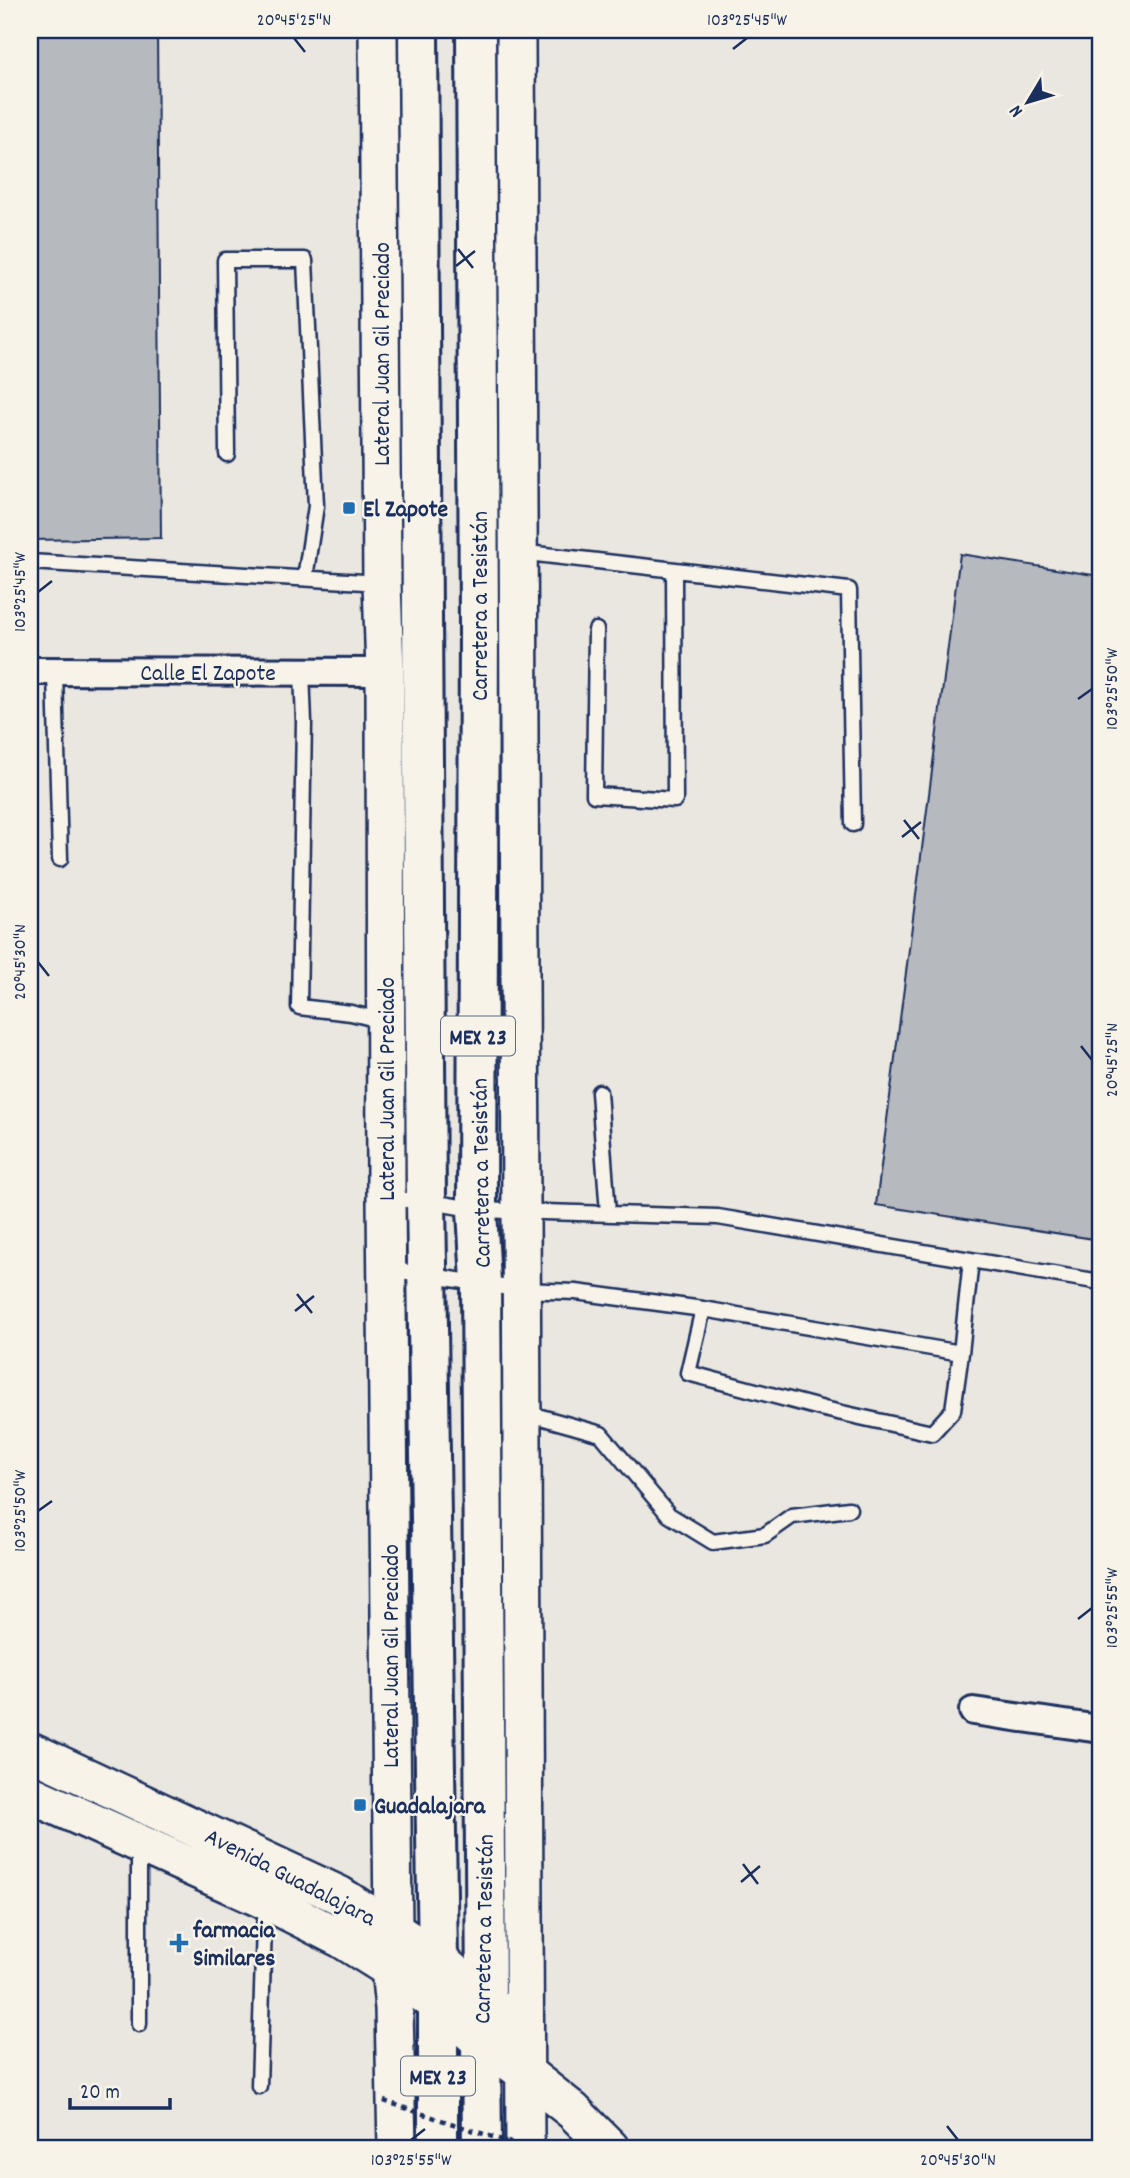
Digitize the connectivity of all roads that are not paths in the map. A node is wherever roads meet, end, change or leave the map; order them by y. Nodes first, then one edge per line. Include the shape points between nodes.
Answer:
1 (379, 30) edge
2 (418, 30) edge
3 (477, 30) edge
4 (516, 30) edge
5 (227, 454) dead end
6 (518, 552) junction
7 (30, 562) edge
8 (674, 570) junction
9 (305, 578) junction
10 (382, 583) junction
11 (596, 630) dead end
12 (42, 672) edge
13 (302, 672) junction
14 (385, 672) junction
15 (853, 824) dead end
16 (60, 859) dead end
17 (386, 1021) junction
18 (599, 1092) dead end
19 (386, 1199) junction
20 (426, 1201) junction
21 (477, 1210) junction
22 (520, 1211) junction
23 (608, 1213) junction
24 (971, 1260) junction
25 (387, 1269) junction
26 (427, 1275) junction
27 (481, 1282) junction
28 (1100, 1282) edge
29 (521, 1290) junction
30 (703, 1309) junction
31 (961, 1353) junction
32 (522, 1412) junction
33 (849, 1509) dead end
34 (972, 1711) dead end
35 (1100, 1729) edge
36 (30, 1751) edge
37 (30, 1794) edge
38 (139, 1844) junction
39 (272, 1883) junction
40 (393, 1928) junction
41 (439, 1959) junction
42 (390, 1969) junction
43 (485, 2001) junction
44 (437, 2004) junction
45 (139, 2024) dead end
46 (524, 2035) junction
47 (481, 2041) junction
48 (524, 2072) junction
49 (259, 2087) dead end
50 (573, 2111) junction
51 (397, 2148) edge
52 (438, 2148) edge
53 (482, 2148) edge
54 (525, 2148) edge
55 (610, 2148) edge

1 - 10 main road, Lateral Juan Gil Preciado
2 - 20 main road, Carretera a Tesistán / MEX 23
3 - 21 main road, Carretera a Tesistán / MEX 23
4 - 6 main road
5 - 9 lane via 225,260 305,260 316,506
6 - 8 lane
6 - 22 main road
7 - 9 lane
8 - 11 lane via 675,800 594,795
8 - 15 lane via 849,590
9 - 10 lane
10 - 14 main road, Lateral Juan Gil Preciado
12 - 13 street, Calle El Zapote
12 - 16 lane
13 - 14 street, Calle El Zapote
13 - 17 lane via 299,1007
14 - 17 main road, Lateral Juan Gil Preciado
17 - 19 main road, Lateral Juan Gil Preciado
18 - 23 lane
19 - 20 lane
19 - 25 main road, Lateral Juan Gil Preciado
20 - 21 lane
20 - 26 main road, Carretera a Tesistán / MEX 23
21 - 22 lane
21 - 27 main road, Carretera a Tesistán / MEX 23
22 - 23 lane
22 - 29 main road
23 - 24 lane via 718,1217
24 - 28 lane
24 - 31 lane
25 - 26 lane
25 - 40 main road, Lateral Juan Gil Preciado
26 - 27 lane
26 - 41 main road, Carretera a Tesistán / MEX 23
27 - 29 lane
27 - 43 main road, Carretera a Tesistán / MEX 23
29 - 30 lane via 576,1292
29 - 32 main road
30 - 31 lane
30 - 31 lane via 688,1373 932,1433 953,1410
32 - 33 lane via 601,1434 669,1515 713,1542 765,1535 792,1516
32 - 46 main road
34 - 35 street
36 - 39 main road, Avenida Guadalajara
37 - 38 main road, Avenida Guadalajara
38 - 39 main road, Avenida Guadalajara
38 - 45 lane
39 - 40 main road, Avenida Guadalajara via 339,1895
39 - 42 main road, Avenida Guadalajara via 342,1939
39 - 49 lane via 264,1925
40 - 41 main road, Avenida Guadalajara
40 - 42 main road, Lateral Juan Gil Preciado
41 - 43 main road, Avenida Guadalajara
41 - 44 main road, Carretera a Tesistán / MEX 23
42 - 44 main road, Avenida Guadalajara
42 - 51 main road, Lateral Juan Gil Preciado
43 - 46 main road, Avenida Guadalajara
43 - 47 main road, Carretera a Tesistán / MEX 23
44 - 47 main road, Avenida Guadalajara
44 - 52 main road, Carretera a Tesistán / MEX 23
46 - 48 main road
46 - 50 main road, Avenida Guadalajara
47 - 48 main road, Avenida Guadalajara
47 - 53 main road, Carretera a Tesistán / MEX 23
48 - 50 main road, Avenida Guadalajara
48 - 54 main road
50 - 55 main road, Avenida Guadalajara

